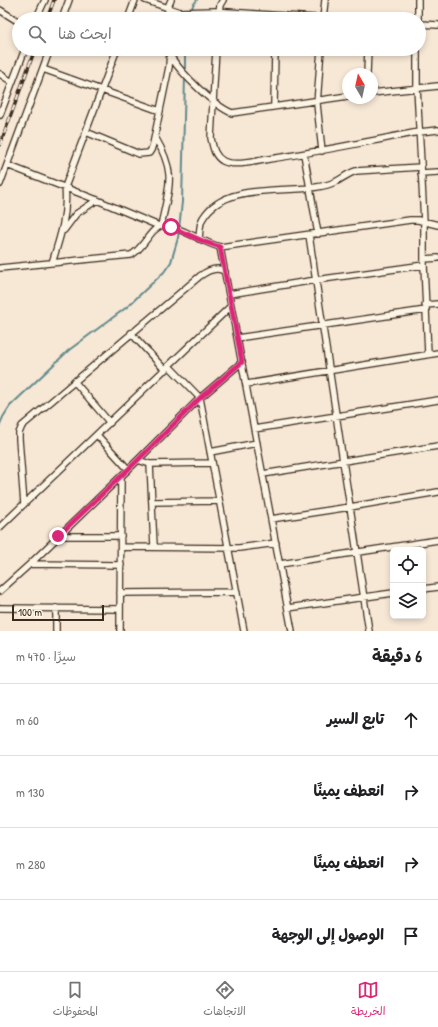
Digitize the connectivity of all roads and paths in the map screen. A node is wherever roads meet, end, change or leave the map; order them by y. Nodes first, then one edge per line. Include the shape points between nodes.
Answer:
1 (45, 0) edge
2 (69, 0) edge
3 (136, 0) edge
4 (145, 0) edge
5 (171, 0) edge
6 (222, 0) edge
7 (324, 0) edge
8 (418, 0) edge
9 (168, 7) junction
10 (0, 10) edge
11 (39, 12) edge
12 (65, 12) edge
13 (131, 12) edge
14 (168, 12) edge
15 (219, 12) joint
16 (323, 12) edge
17 (418, 12) edge
18 (12, 18) edge
19 (426, 24) edge
20 (438, 25) edge
21 (22, 56) edge
22 (48, 56) edge
23 (114, 56) edge
24 (216, 56) edge
25 (276, 56) edge
26 (321, 56) edge
27 (368, 56) edge
28 (417, 56) edge
29 (171, 57) joint
30 (367, 68) edge
31 (43, 69) junction
32 (0, 74) edge
33 (12, 82) junction
34 (438, 86) edge
35 (417, 88) junction
36 (102, 90) junction
37 (378, 92) edge
38 (342, 97) edge
39 (213, 100) junction
40 (318, 101) junction
41 (274, 106) junction
42 (160, 112) junction
43 (0, 115) edge
44 (438, 130) edge
45 (86, 132) junction
46 (418, 132) junction
47 (155, 137) junction
48 (322, 151) junction
49 (304, 154) junction
50 (7, 165) junction
51 (421, 170) junction
52 (438, 172) edge
53 (0, 184) edge
54 (65, 187) junction
55 (310, 188) junction
56 (97, 200) junction
57 (424, 222) junction
58 (438, 225) edge
59 (160, 226) junction
60 (62, 232) junction
61 (318, 234) junction
62 (309, 235) junction
63 (199, 239) junction
64 (220, 247) junction
65 (438, 258) edge
66 (424, 262) junction
67 (52, 263) junction
68 (0, 268) edge
69 (225, 272) junction
70 (316, 280) junction
71 (229, 294) junction
72 (438, 304) edge
73 (231, 306) junction
74 (426, 307) junction
75 (323, 326) junction
76 (132, 333) junction
77 (238, 338) junction
78 (438, 353) edge
79 (428, 354) junction
80 (242, 362) junction
81 (167, 368) junction
82 (330, 371) junction
83 (74, 381) junction
84 (246, 384) junction
85 (200, 398) junction
86 (438, 400) edge
87 (336, 416) junction
88 (110, 423) junction
89 (254, 429) junction
90 (97, 435) junction
91 (257, 443) junction
92 (438, 446) edge
93 (210, 452) junction
94 (138, 460) junction
95 (343, 461) junction
96 (212, 463) junction
97 (150, 464) junction
98 (128, 469) junction
99 (263, 474) junction
100 (121, 476) junction
101 (438, 492) edge
102 (219, 501) junction
103 (152, 502) junction
104 (24, 504) junction
105 (350, 507) junction
106 (271, 519) junction
107 (0, 527) edge
108 (58, 536) junction
109 (121, 536) junction
110 (438, 540) edge
111 (276, 543) junction
112 (154, 546) junction
113 (121, 547) junction
114 (228, 548) junction
115 (357, 553) junction
116 (30, 564) junction
117 (280, 564) junction
118 (121, 565) junction
119 (438, 587) edge
120 (426, 589) edge
121 (0, 591) edge
122 (237, 592) junction
123 (120, 593) junction
124 (390, 594) edge
125 (364, 598) junction
126 (0, 608) edge
127 (56, 608) junction
128 (288, 608) junction
129 (120, 609) junction
130 (56, 631) edge
131 (120, 631) edge
132 (244, 631) edge
133 (292, 631) edge
134 (369, 631) edge

1 - 11 street
2 - 12 street
3 - 13 street
4 - 9 street
5 - 9 street
6 - 15 street
7 - 16 street
8 - 17 street
9 - 14 street
9 - 15 street via 180,12
10 - 18 street
19 - 20 street
21 - 33 street
22 - 31 street
23 - 36 street
24 - 39 street
25 - 41 street
26 - 40 street
27 - 30 street
28 - 35 street
29 - 39 street via 183,74
29 - 42 street
31 - 36 street
31 - 50 street
32 - 33 street
33 - 43 street
34 - 35 street
35 - 37 street
35 - 46 street
36 - 42 street
36 - 45 street
38 - 40 street
39 - 41 street via 234,113
39 - 49 street via 212,145 217,157 223,161 243,163
40 - 41 street
40 - 48 street
42 - 47 street
44 - 46 street
45 - 47 street via 142,155 151,150
45 - 54 street
46 - 48 street
46 - 51 street
47 - 59 street via 166,157 170,178
48 - 49 street
49 - 55 street
50 - 53 street
50 - 54 street
51 - 52 street
51 - 55 street via 356,171 333,183
51 - 57 street
54 - 56 street
54 - 60 street
55 - 61 street
55 - 63 street via 249,192 229,197 213,206 203,218
56 - 59 street
56 - 60 street via 76,214
57 - 58 street
57 - 61 street via 410,220
57 - 66 street
59 - 63 street via 171,227
59 - 67 street via 138,251 131,255
60 - 67 street
61 - 62 street
62 - 64 street
62 - 70 street
63 - 64 street
64 - 69 street
65 - 66 street
66 - 70 street
66 - 74 street
67 - 68 street
69 - 71 street
69 - 76 street via 212,269 200,276
70 - 71 street
70 - 75 street
71 - 73 street
72 - 74 street
73 - 77 street
73 - 81 street
74 - 75 street
74 - 79 street
75 - 77 street
75 - 82 street
76 - 81 street
76 - 83 street
77 - 80 street
78 - 79 street
79 - 82 street
80 - 84 street
80 - 85 street
81 - 85 street
81 - 88 street
82 - 84 street
82 - 87 street
83 - 88 street
83 - 104 street via 20,430
84 - 89 street
85 - 93 street
85 - 94 street
86 - 87 street
87 - 89 street
87 - 95 street
88 - 90 street
89 - 91 street
90 - 98 street
90 - 104 street
91 - 93 street
91 - 99 street
92 - 95 street
93 - 96 street
94 - 97 street
94 - 98 street
95 - 99 street
95 - 105 street
96 - 97 street
96 - 102 street
97 - 103 street
98 - 100 street
99 - 106 street
100 - 108 street
100 - 109 street
101 - 105 street
102 - 103 street
102 - 114 street
103 - 112 street
104 - 107 street
105 - 106 street
105 - 115 street
106 - 111 street
108 - 109 street
108 - 116 street
109 - 113 street
110 - 115 street
111 - 114 street
111 - 117 street
112 - 113 street
112 - 114 street
113 - 118 street
114 - 122 street
115 - 117 street
115 - 125 street
116 - 118 street
116 - 121 street
117 - 128 street
118 - 123 street
119 - 120 street
122 - 123 street
122 - 132 street
123 - 129 street
124 - 125 street
125 - 128 street
125 - 134 street
126 - 127 street
127 - 129 street
127 - 130 street
128 - 133 street
129 - 131 street

